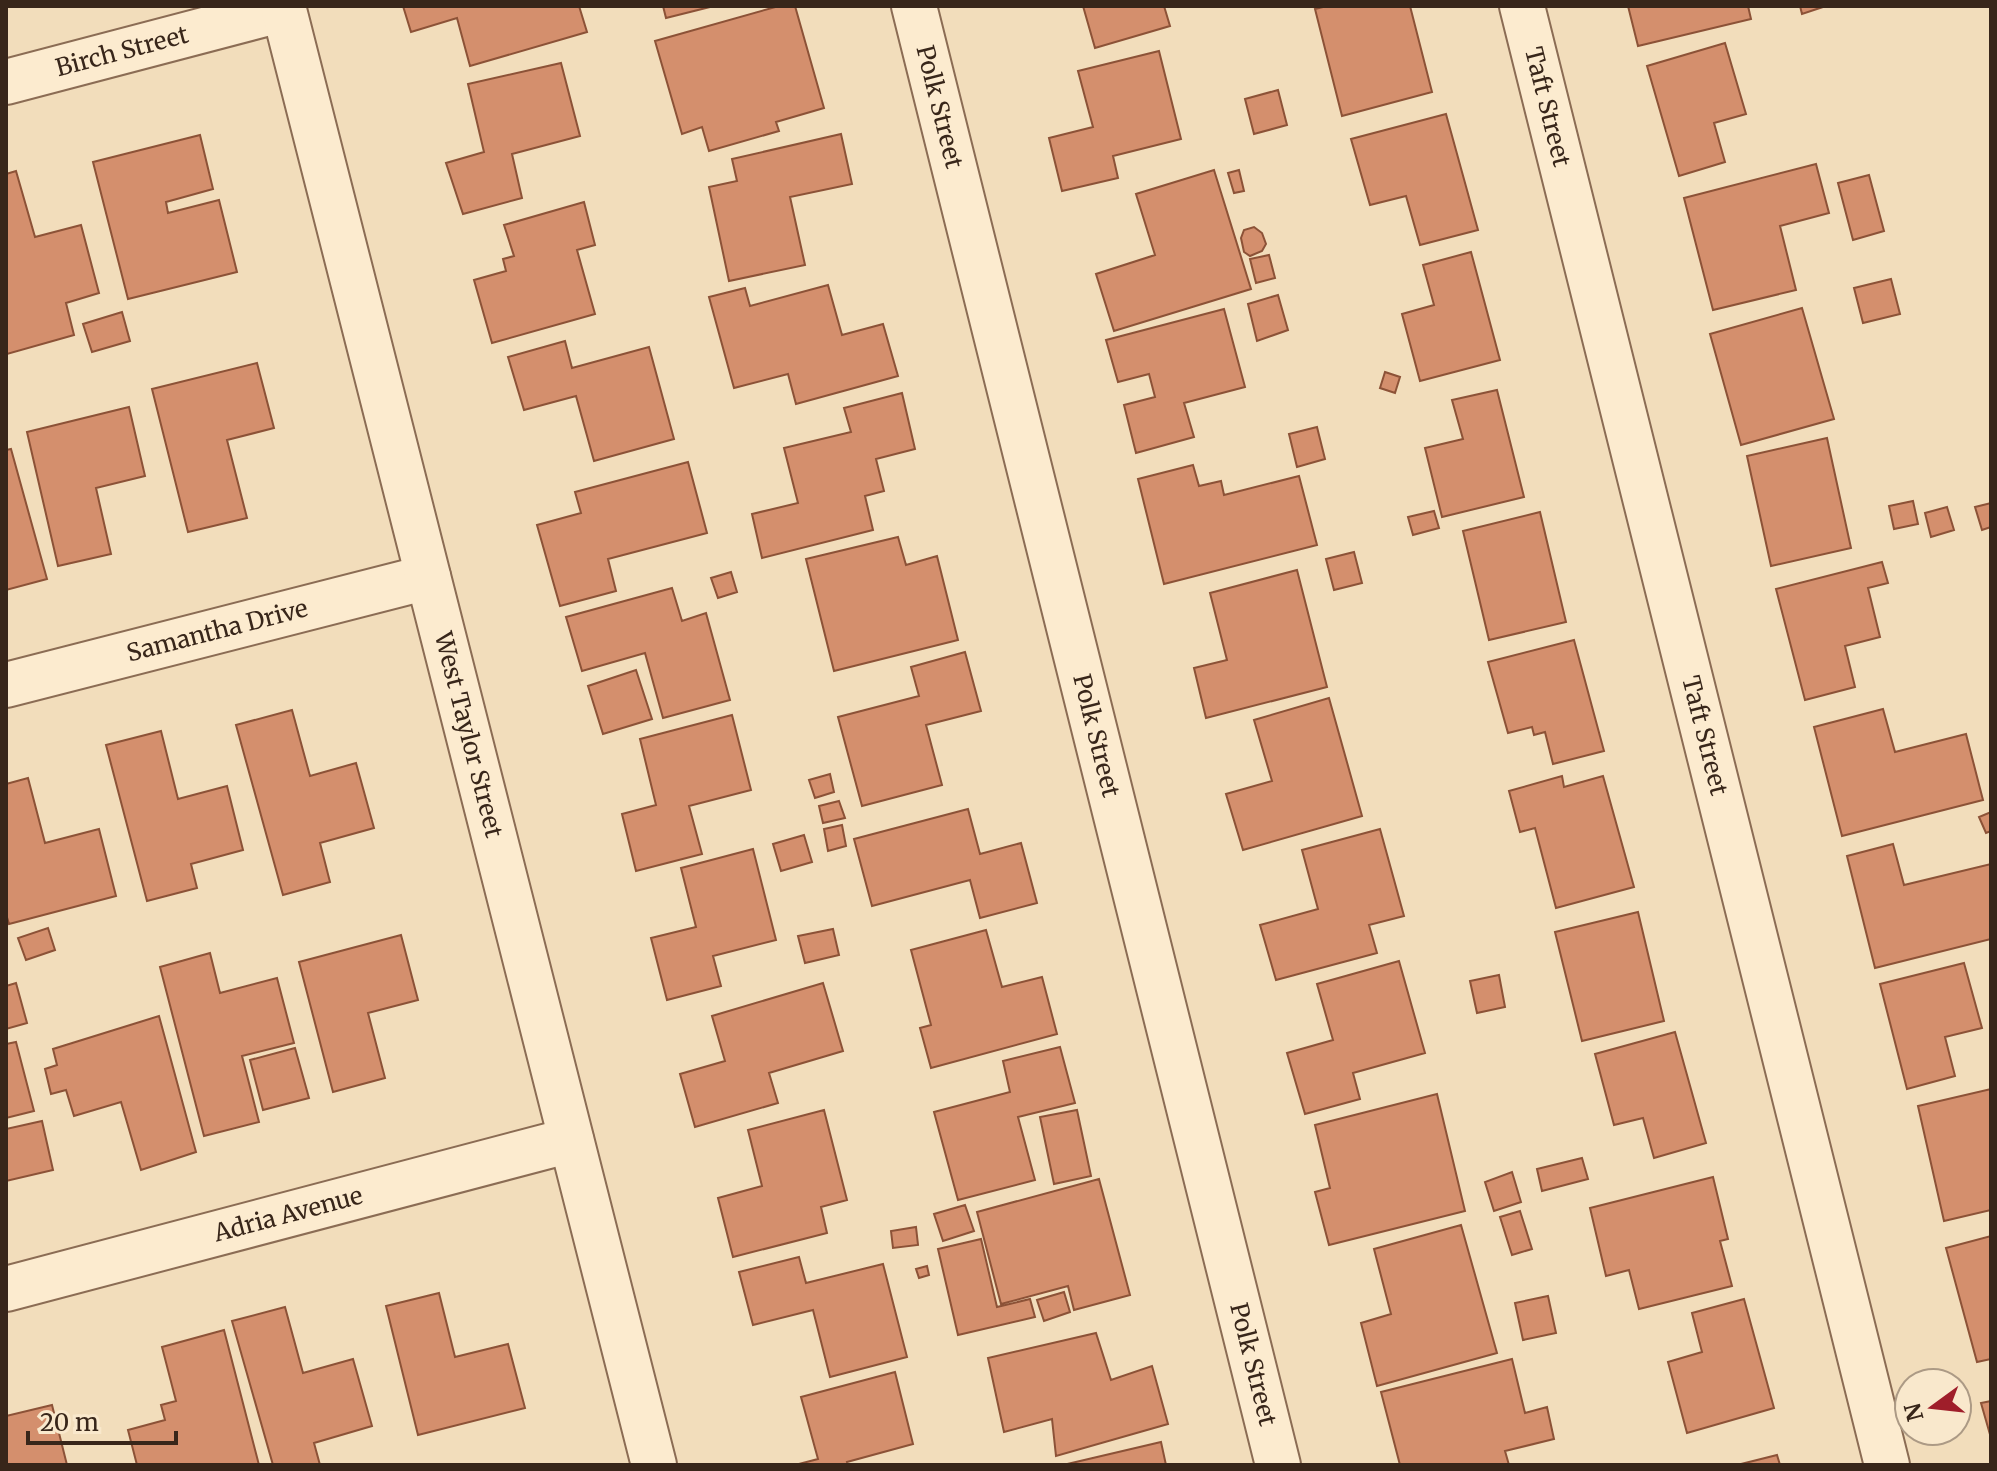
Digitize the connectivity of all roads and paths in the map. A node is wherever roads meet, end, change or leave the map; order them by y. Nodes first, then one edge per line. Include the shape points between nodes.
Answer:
1 (914, 6) edge
2 (1522, 6) edge
3 (283, 7) edge
4 (6, 82) edge
5 (428, 577) junction
6 (6, 685) edge
7 (571, 1140) junction
8 (6, 1289) edge
9 (654, 1465) edge
10 (1278, 1465) edge
11 (1887, 1465) edge

1 - 10 street, Polk Street
2 - 11 street, Taft Street
3 - 4 street, Birch Street
3 - 5 street, West Taylor Street
5 - 6 street, Samantha Drive
5 - 7 street, West Taylor Street
7 - 8 street, Adria Avenue
7 - 9 street, West Taylor Street

